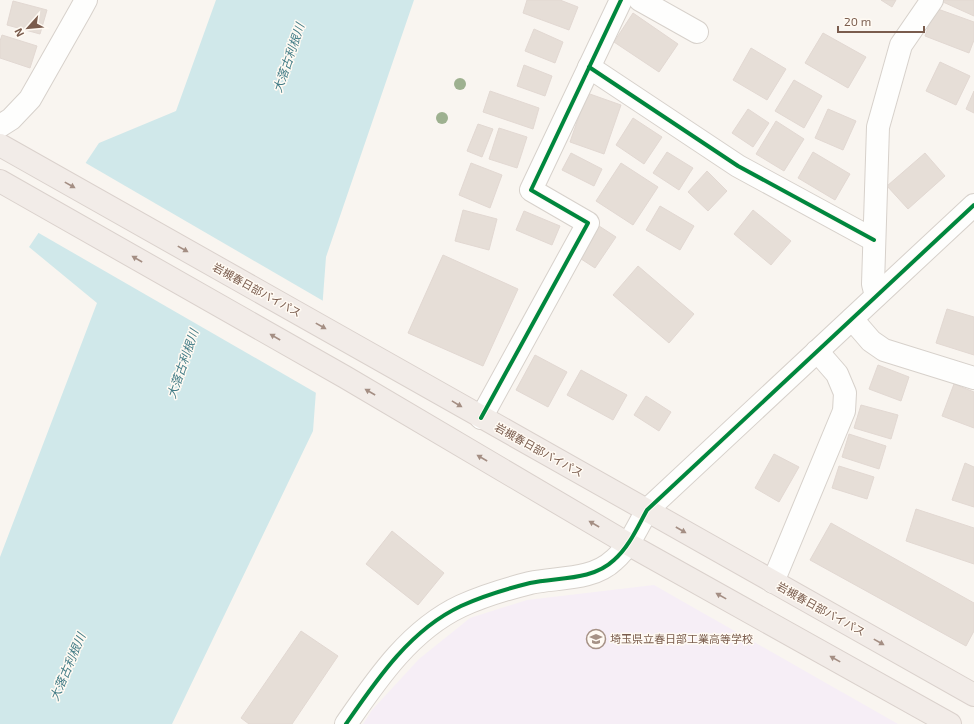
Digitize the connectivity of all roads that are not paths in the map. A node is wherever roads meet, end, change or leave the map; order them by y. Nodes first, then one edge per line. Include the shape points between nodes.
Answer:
1 (86, 0) edge
2 (621, 0) edge
3 (640, 0) edge
4 (932, 0) edge
5 (697, 32) dead end
6 (589, 67) junction
7 (0, 126) edge
8 (0, 145) edge
9 (0, 181) edge
10 (974, 205) edge
11 (874, 240) junction
12 (876, 296) junction
13 (852, 318) junction
14 (817, 351) junction
15 (974, 378) edge
16 (481, 418) junction
17 (647, 510) junction
18 (628, 544) junction
19 (773, 582) junction
20 (974, 695) edge
21 (346, 724) edge
22 (950, 724) edge

1 - 7 street via 30,99 11,119
2 - 6 street
3 - 5 street
4 - 11 street via 900,45 878,127
6 - 11 street via 738,166
6 - 16 street via 531,190 588,223
8 -> 16 highway, 岩槻春日部バイパス
18 -> 9 highway via 345,377
10 - 12 street
11 - 12 street via 873,284
12 - 13 street
13 - 14 street
13 - 15 street via 871,341 884,350
14 - 17 street
14 - 19 street via 837,374 845,393 844,411
16 - 17 highway, 岩槻春日部バイパス
17 - 18 street
17 -> 19 highway, 岩槻春日部バイパス
18 - 21 street via 613,561 595,571 493,593 460,606 431,624 383,672
22 -> 18 highway
19 -> 20 highway, 岩槻春日部バイパス

